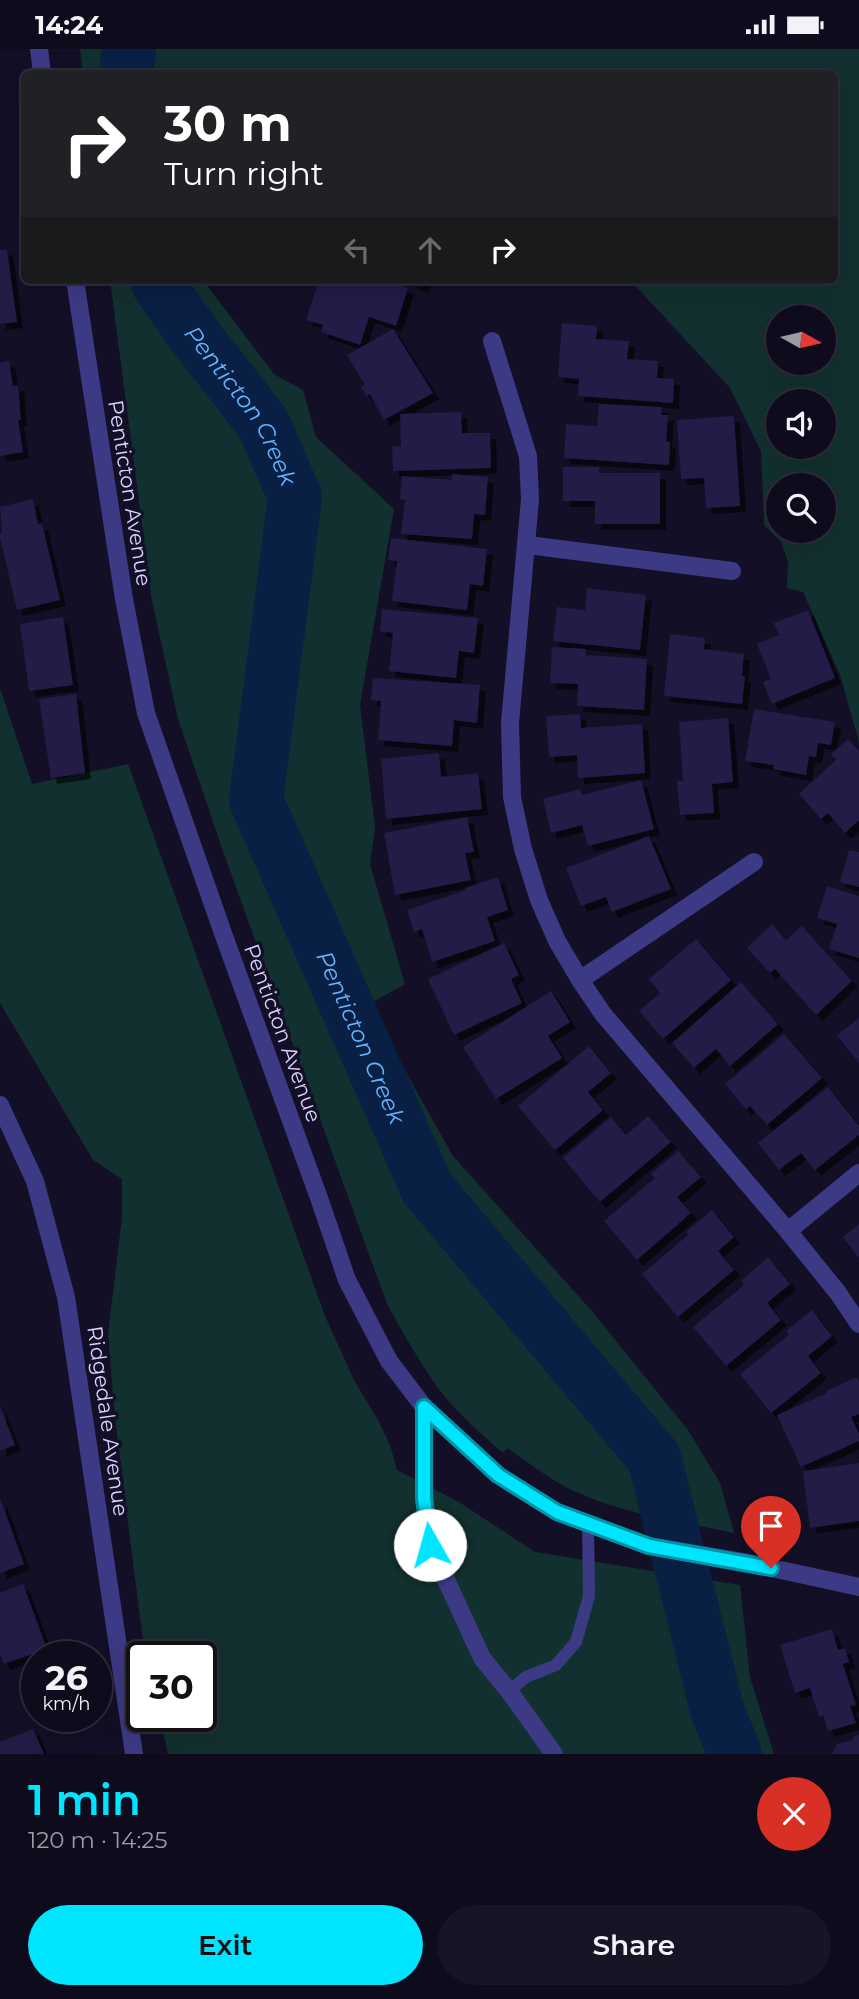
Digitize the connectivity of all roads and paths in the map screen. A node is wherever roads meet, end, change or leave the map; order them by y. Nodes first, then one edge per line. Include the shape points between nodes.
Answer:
1 (39, 49) edge
2 (42, 70) edge
3 (76, 284) edge
4 (492, 341) dead end
5 (527, 545) junction
6 (732, 571) dead end
7 (754, 862) dead end
8 (580, 981) junction
9 (0, 1105) edge
10 (859, 1173) edge
11 (788, 1231) junction
12 (859, 1324) edge
13 (424, 1407) junction
14 (588, 1523) junction
15 (859, 1587) edge
16 (509, 1691) junction
17 (134, 1754) edge
18 (554, 1754) edge

1 - 2 street
3 - 13 street, Penticton Avenue via 146,713 347,1280 389,1361
4 - 5 street via 528,456
5 - 6 street
5 - 8 street via 510,723 512,797 539,900
7 - 8 street
8 - 11 street
9 - 17 street, Ridgedale Avenue via 35,1181 66,1297
10 - 11 street
11 - 12 street
13 - 14 street, Penticton Avenue via 498,1475 557,1512
13 - 16 street via 424,1498 430,1545 482,1658
14 - 15 street, Penticton Avenue via 649,1546
14 - 16 lane via 589,1596 576,1642 556,1665 526,1677
16 - 18 street

